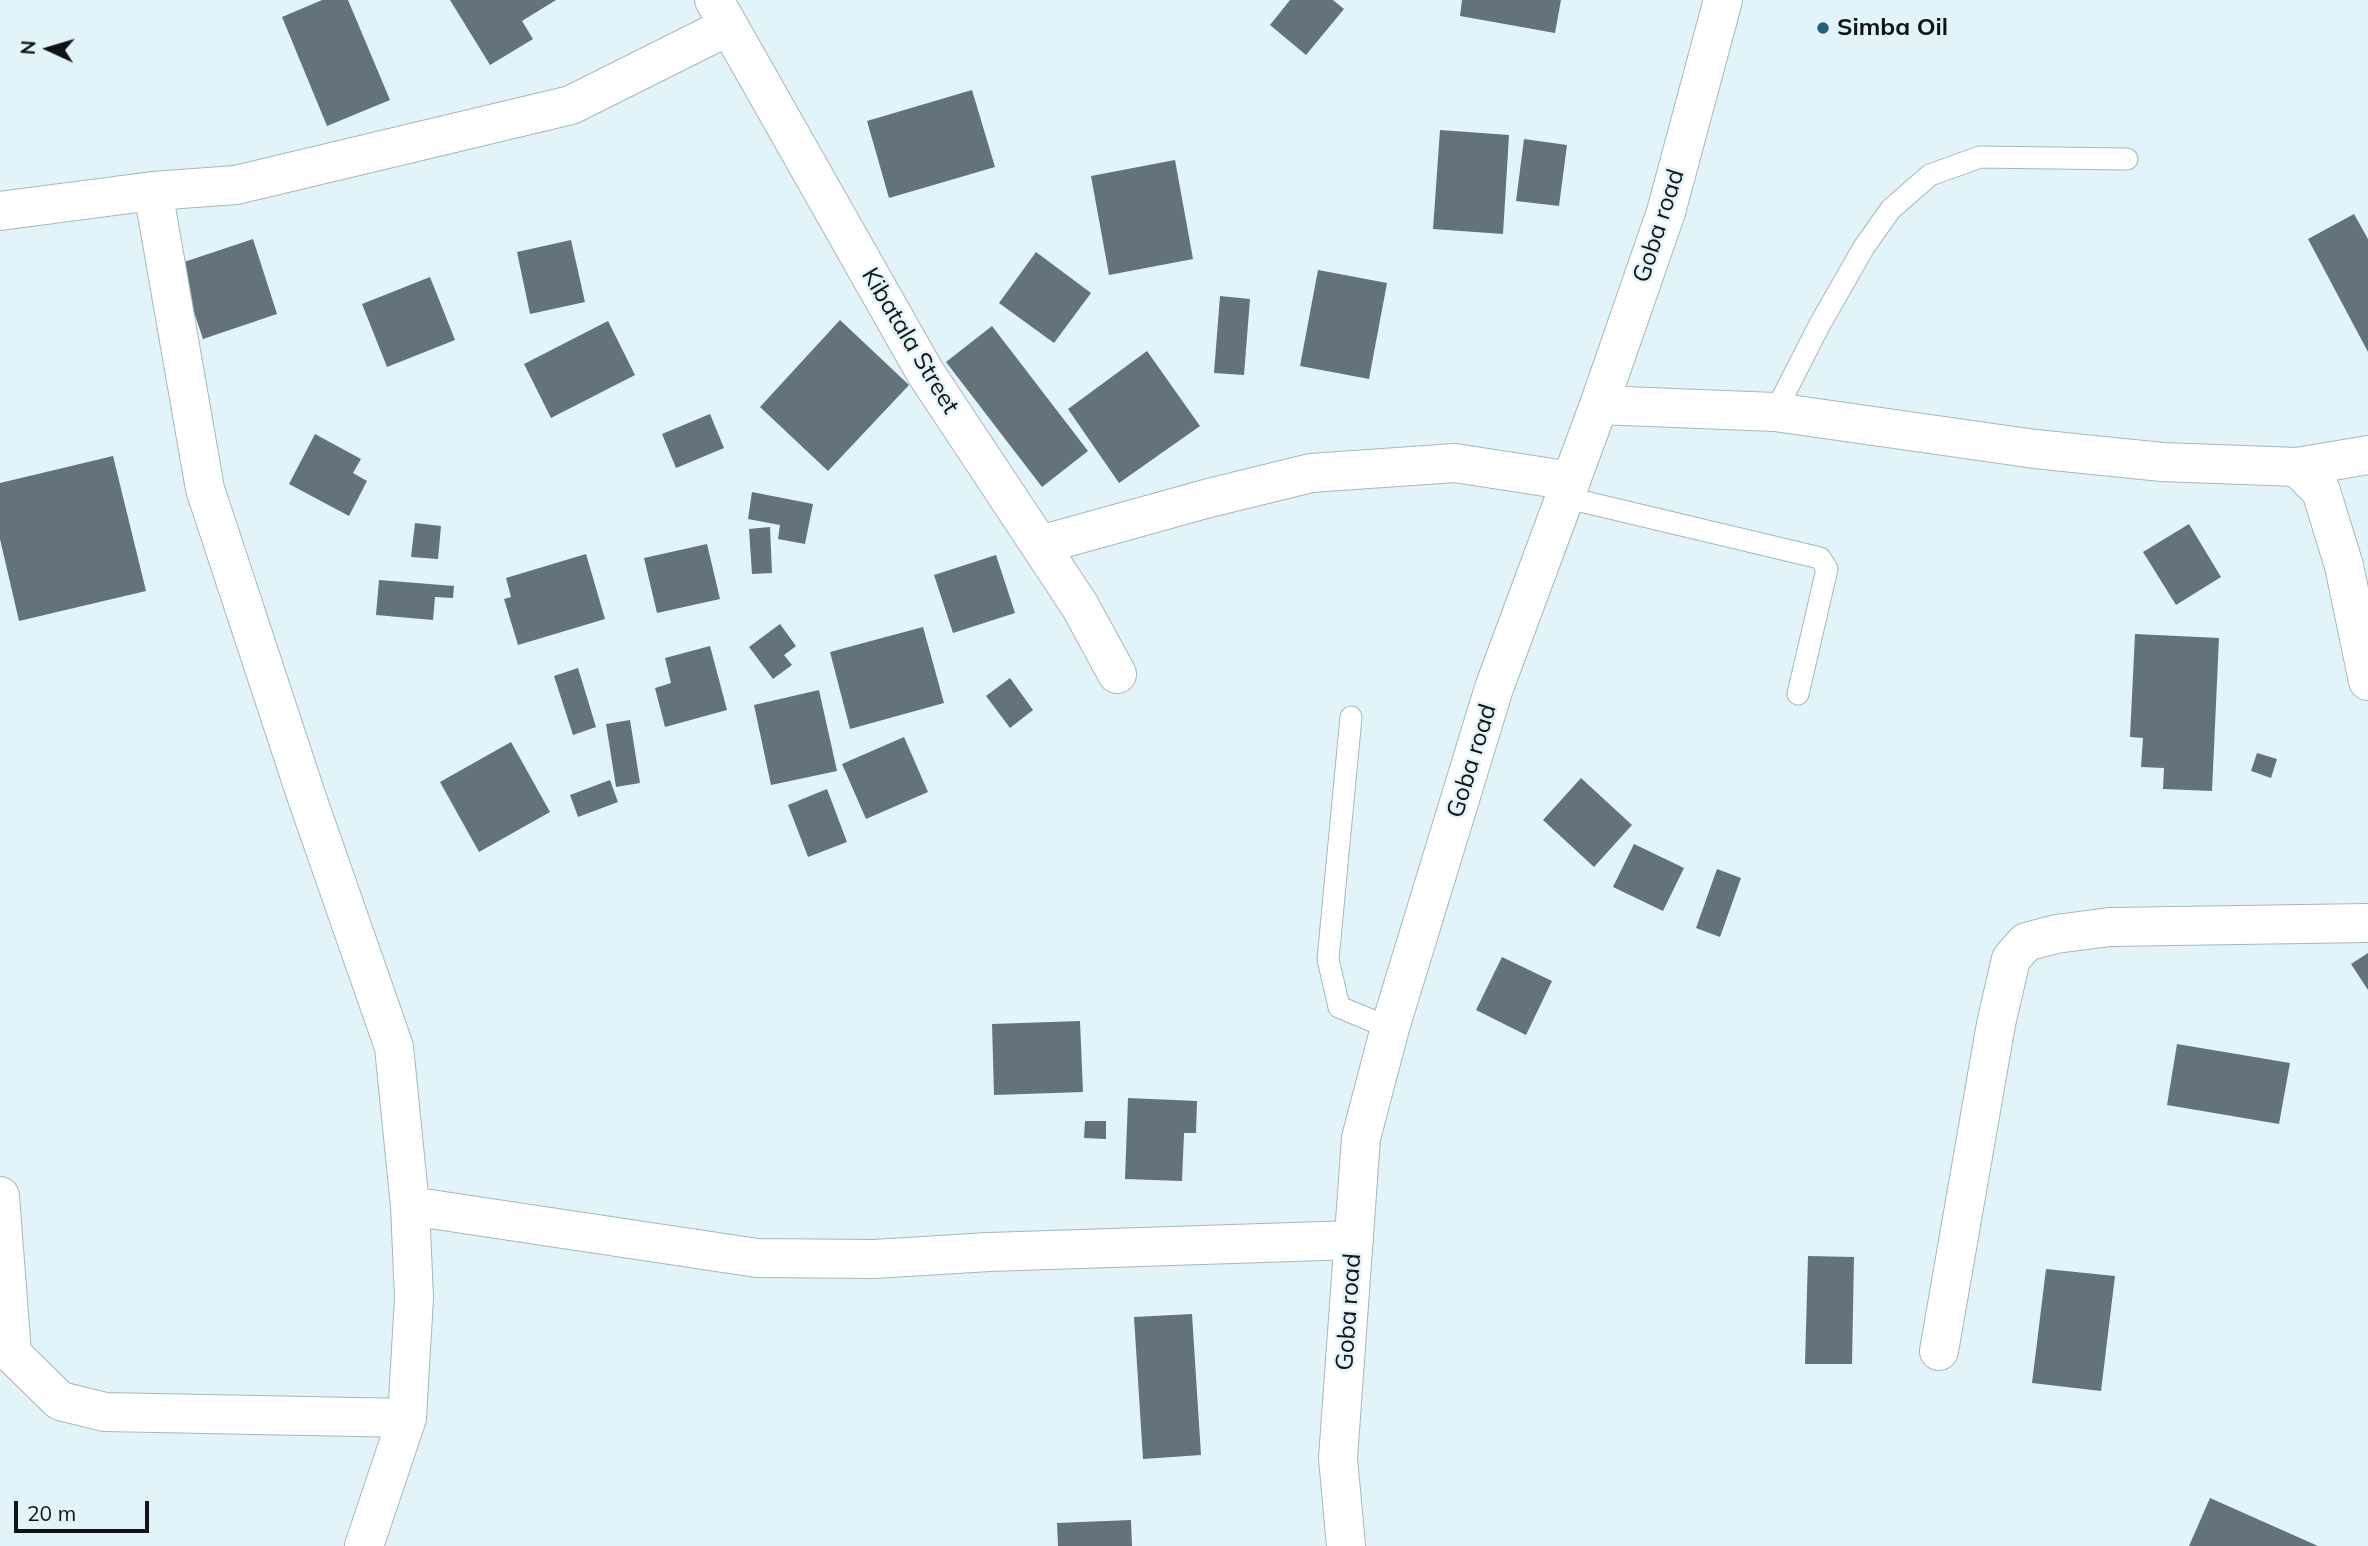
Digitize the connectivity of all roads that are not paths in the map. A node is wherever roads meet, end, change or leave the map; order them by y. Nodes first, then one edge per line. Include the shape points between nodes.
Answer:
1 (1723, 0) edge
2 (721, 13) edge
3 (2127, 159) dead end
4 (153, 191) junction
5 (0, 211) edge
6 (1599, 405) junction
7 (1775, 412) junction
8 (2368, 455) edge
9 (2297, 467) junction
10 (1568, 489) junction
11 (1040, 545) junction
12 (1117, 674) dead end
13 (2368, 681) edge
14 (1798, 694) dead end
15 (1351, 717) dead end
16 (2368, 923) edge
17 (1390, 1028) junction
18 (0, 1196) edge
19 (410, 1206) junction
20 (1354, 1240) junction
21 (1939, 1351) dead end
22 (407, 1418) junction
23 (363, 1546) edge
24 (1346, 1546) edge

1 - 6 street, Goba road via 1666,212
2 - 4 street via 571,105 236,185
2 - 11 street, Kibatala Street via 925,372
3 - 7 lane via 1980,158 1930,175 1891,209 1864,247
4 - 5 street
4 - 19 street via 205,489 394,1047
6 - 7 street
6 - 10 street, Goba road
7 - 9 street via 2035,449 2162,462
8 - 9 street
9 - 13 street via 2321,491 2344,566
10 - 11 street via 1455,463 1311,473
10 - 14 lane via 1820,558 1827,569
10 - 17 street, Goba road via 1494,688
11 - 12 street, Kibatala Street
15 - 17 lane via 1328,960 1339,1007
16 - 21 street via 2110,927 2026,942 2011,959 1996,1024
17 - 20 street, Goba road via 1361,1138
18 - 22 street via 12,1354 60,1401 105,1412
19 - 20 street via 757,1258 874,1259
19 - 22 street via 414,1298
20 - 24 street, Goba road via 1338,1458
22 - 23 street

